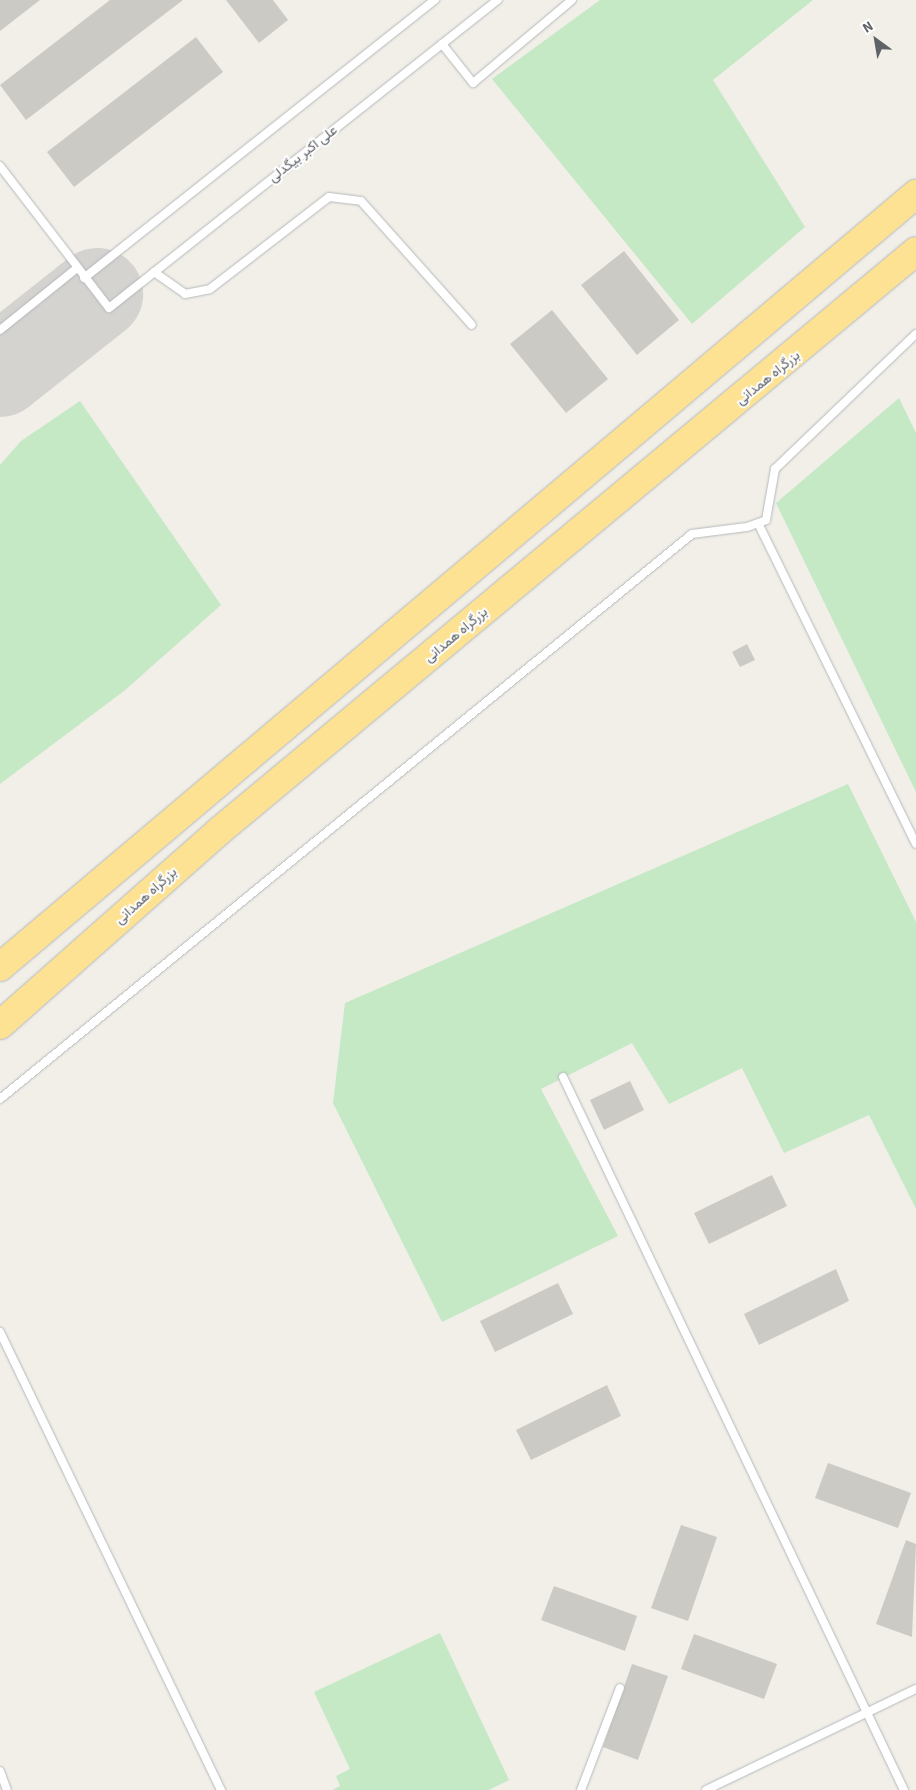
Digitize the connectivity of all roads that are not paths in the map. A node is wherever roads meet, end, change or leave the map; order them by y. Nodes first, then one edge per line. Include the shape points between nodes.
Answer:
1 (435, 0) edge
2 (498, 0) edge
3 (572, 0) edge
4 (442, 44) junction
5 (0, 166) edge
6 (916, 194) edge
7 (916, 251) edge
8 (916, 262) edge
9 (77, 268) junction
10 (154, 272) junction
11 (84, 278) junction
12 (861, 302) junction
13 (472, 325) dead end
14 (0, 330) edge
15 (916, 334) edge
16 (760, 527) dead end
17 (916, 844) edge
18 (0, 967) edge
19 (0, 1025) edge
20 (563, 1077) dead end
21 (0, 1099) edge
22 (0, 1332) edge
23 (620, 1688) dead end
24 (916, 1689) edge
25 (866, 1713) junction
26 (0, 1771) edge
27 (7, 1790) edge
28 (221, 1790) edge
29 (582, 1790) edge
30 (706, 1790) edge
31 (904, 1790) edge

1 - 11 lane
2 - 4 lane, علی اکبر بیگدلی
3 - 4 lane via 473,83
4 - 10 lane, علی اکبر بیگدلی
5 - 9 lane
6 - 18 highway
7 - 12 highway, بزرگراه همدانی
8 - 12 highway
9 - 11 lane
9 - 14 lane
10 - 11 lane, علی اکبر بیگدلی via 109,308
10 - 13 lane via 185,294 210,288 329,197 361,201
12 - 19 highway, بزرگراه همدانی via 218,832
15 - 21 lane via 775,469 766,520 747,527 692,534
16 - 17 lane
20 - 25 lane via 682,1319
22 - 28 lane
23 - 29 lane
24 - 25 lane
25 - 30 lane
25 - 31 lane
26 - 27 lane

